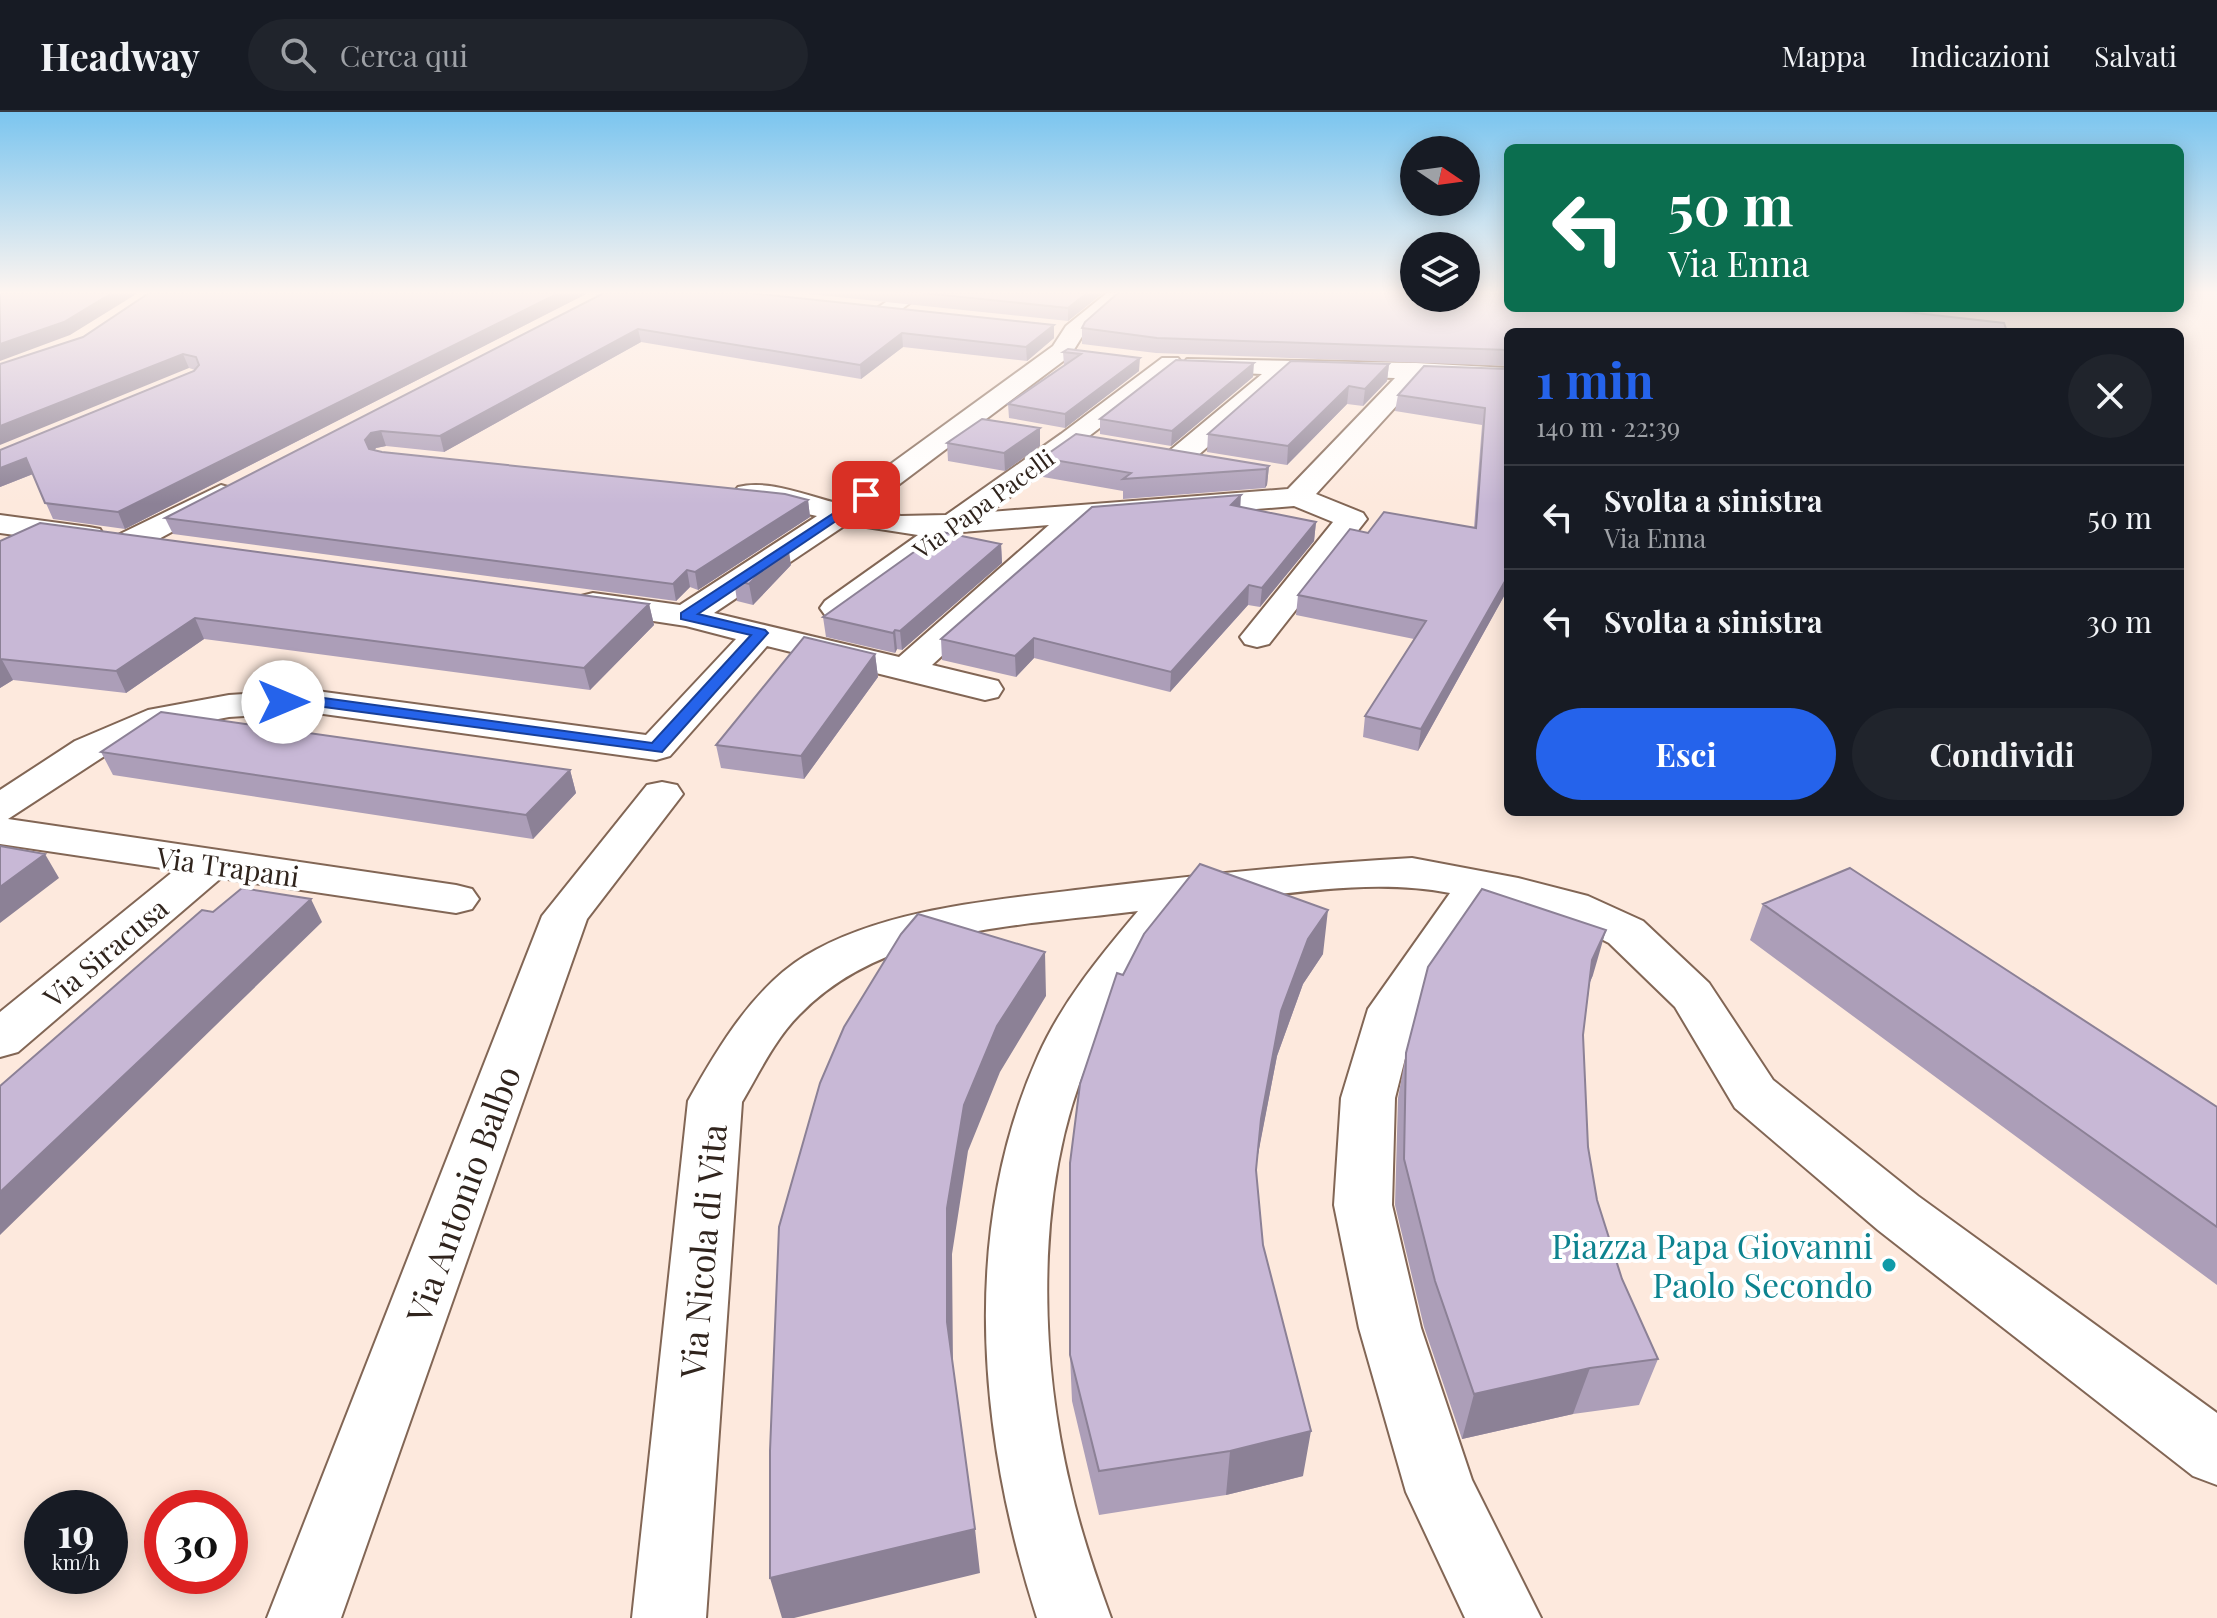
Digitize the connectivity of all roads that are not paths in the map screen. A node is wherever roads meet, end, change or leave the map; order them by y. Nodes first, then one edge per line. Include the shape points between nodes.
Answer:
1 (1040, 363) edge
2 (1155, 363) edge
3 (1189, 363) edge
4 (1284, 367) junction
5 (1416, 370) junction
6 (1504, 375) edge
7 (965, 422) junction
8 (995, 427) edge
9 (1040, 435) edge
10 (1071, 440) junction
11 (1101, 445) edge
12 (1147, 453) edge
13 (1178, 458) junction
14 (1208, 463) edge
15 (1267, 474) edge
16 (244, 482) edge
17 (1304, 490) junction
18 (721, 491) edge
19 (841, 514) junction
20 (952, 524) junction
21 (1066, 526) edge
22 (7, 529) edge
23 (131, 541) junction
24 (177, 547) edge
25 (563, 599) edge
26 (686, 616) junction
27 (777, 636) junction
28 (1257, 637) dead end
29 (907, 669) junction
30 (985, 689) dead end
31 (662, 794) dead end
32 (0, 809) edge
33 (0, 831) edge
34 (210, 864) junction
35 (1479, 885) junction
36 (1178, 892) junction
37 (456, 899) dead end
38 (0, 1039) edge
39 (2217, 1453) edge
40 (304, 1618) edge
41 (669, 1618) edge
42 (1074, 1618) edge
43 (1504, 1618) edge

1 - 7 street
2 - 10 street, Via Papa Pacelli
3 - 4 street, Via Papa Pacelli
4 - 5 street
4 - 13 street
5 - 6 street
5 - 17 street
7 - 8 street
7 - 19 street
9 - 10 street
10 - 11 street
10 - 20 street, Via Papa Pacelli
12 - 13 street
13 - 14 street
15 - 17 street
16 - 23 street
17 - 20 street
17 - 28 street via 1352,519
18 - 19 street via 784,497
19 - 20 street via 923,529
19 - 26 street
20 - 27 street, Via Papa Pacelli
21 - 29 street
22 - 23 street
23 - 24 street
25 - 26 street
26 - 27 street
27 - 29 street
27 - 32 street, Via Papa Pacelli via 656,748 309,701 229,706 161,718 89,749
29 - 30 street
31 - 40 street, Via Antonio Balbo via 565,916
33 - 34 street, Via Trapani
34 - 37 street, Via Trapani
34 - 38 street, Via Siracusa
35 - 36 street, Via Nicola di Vita via 1412,872
35 - 39 street via 1572,906 1626,932 1692,995 1754,1094 1898,1213
35 - 43 street via 1393,1009 1368,1098 1363,1205 1390,1328 1441,1492
36 - 41 street, Via Nicola di Vita via 979,917 886,938 822,968 780,1004 752,1041 715,1101
36 - 42 street via 1106,983 1066,1053 1047,1099 1023,1203 1017,1282 1019,1373 1053,1565

